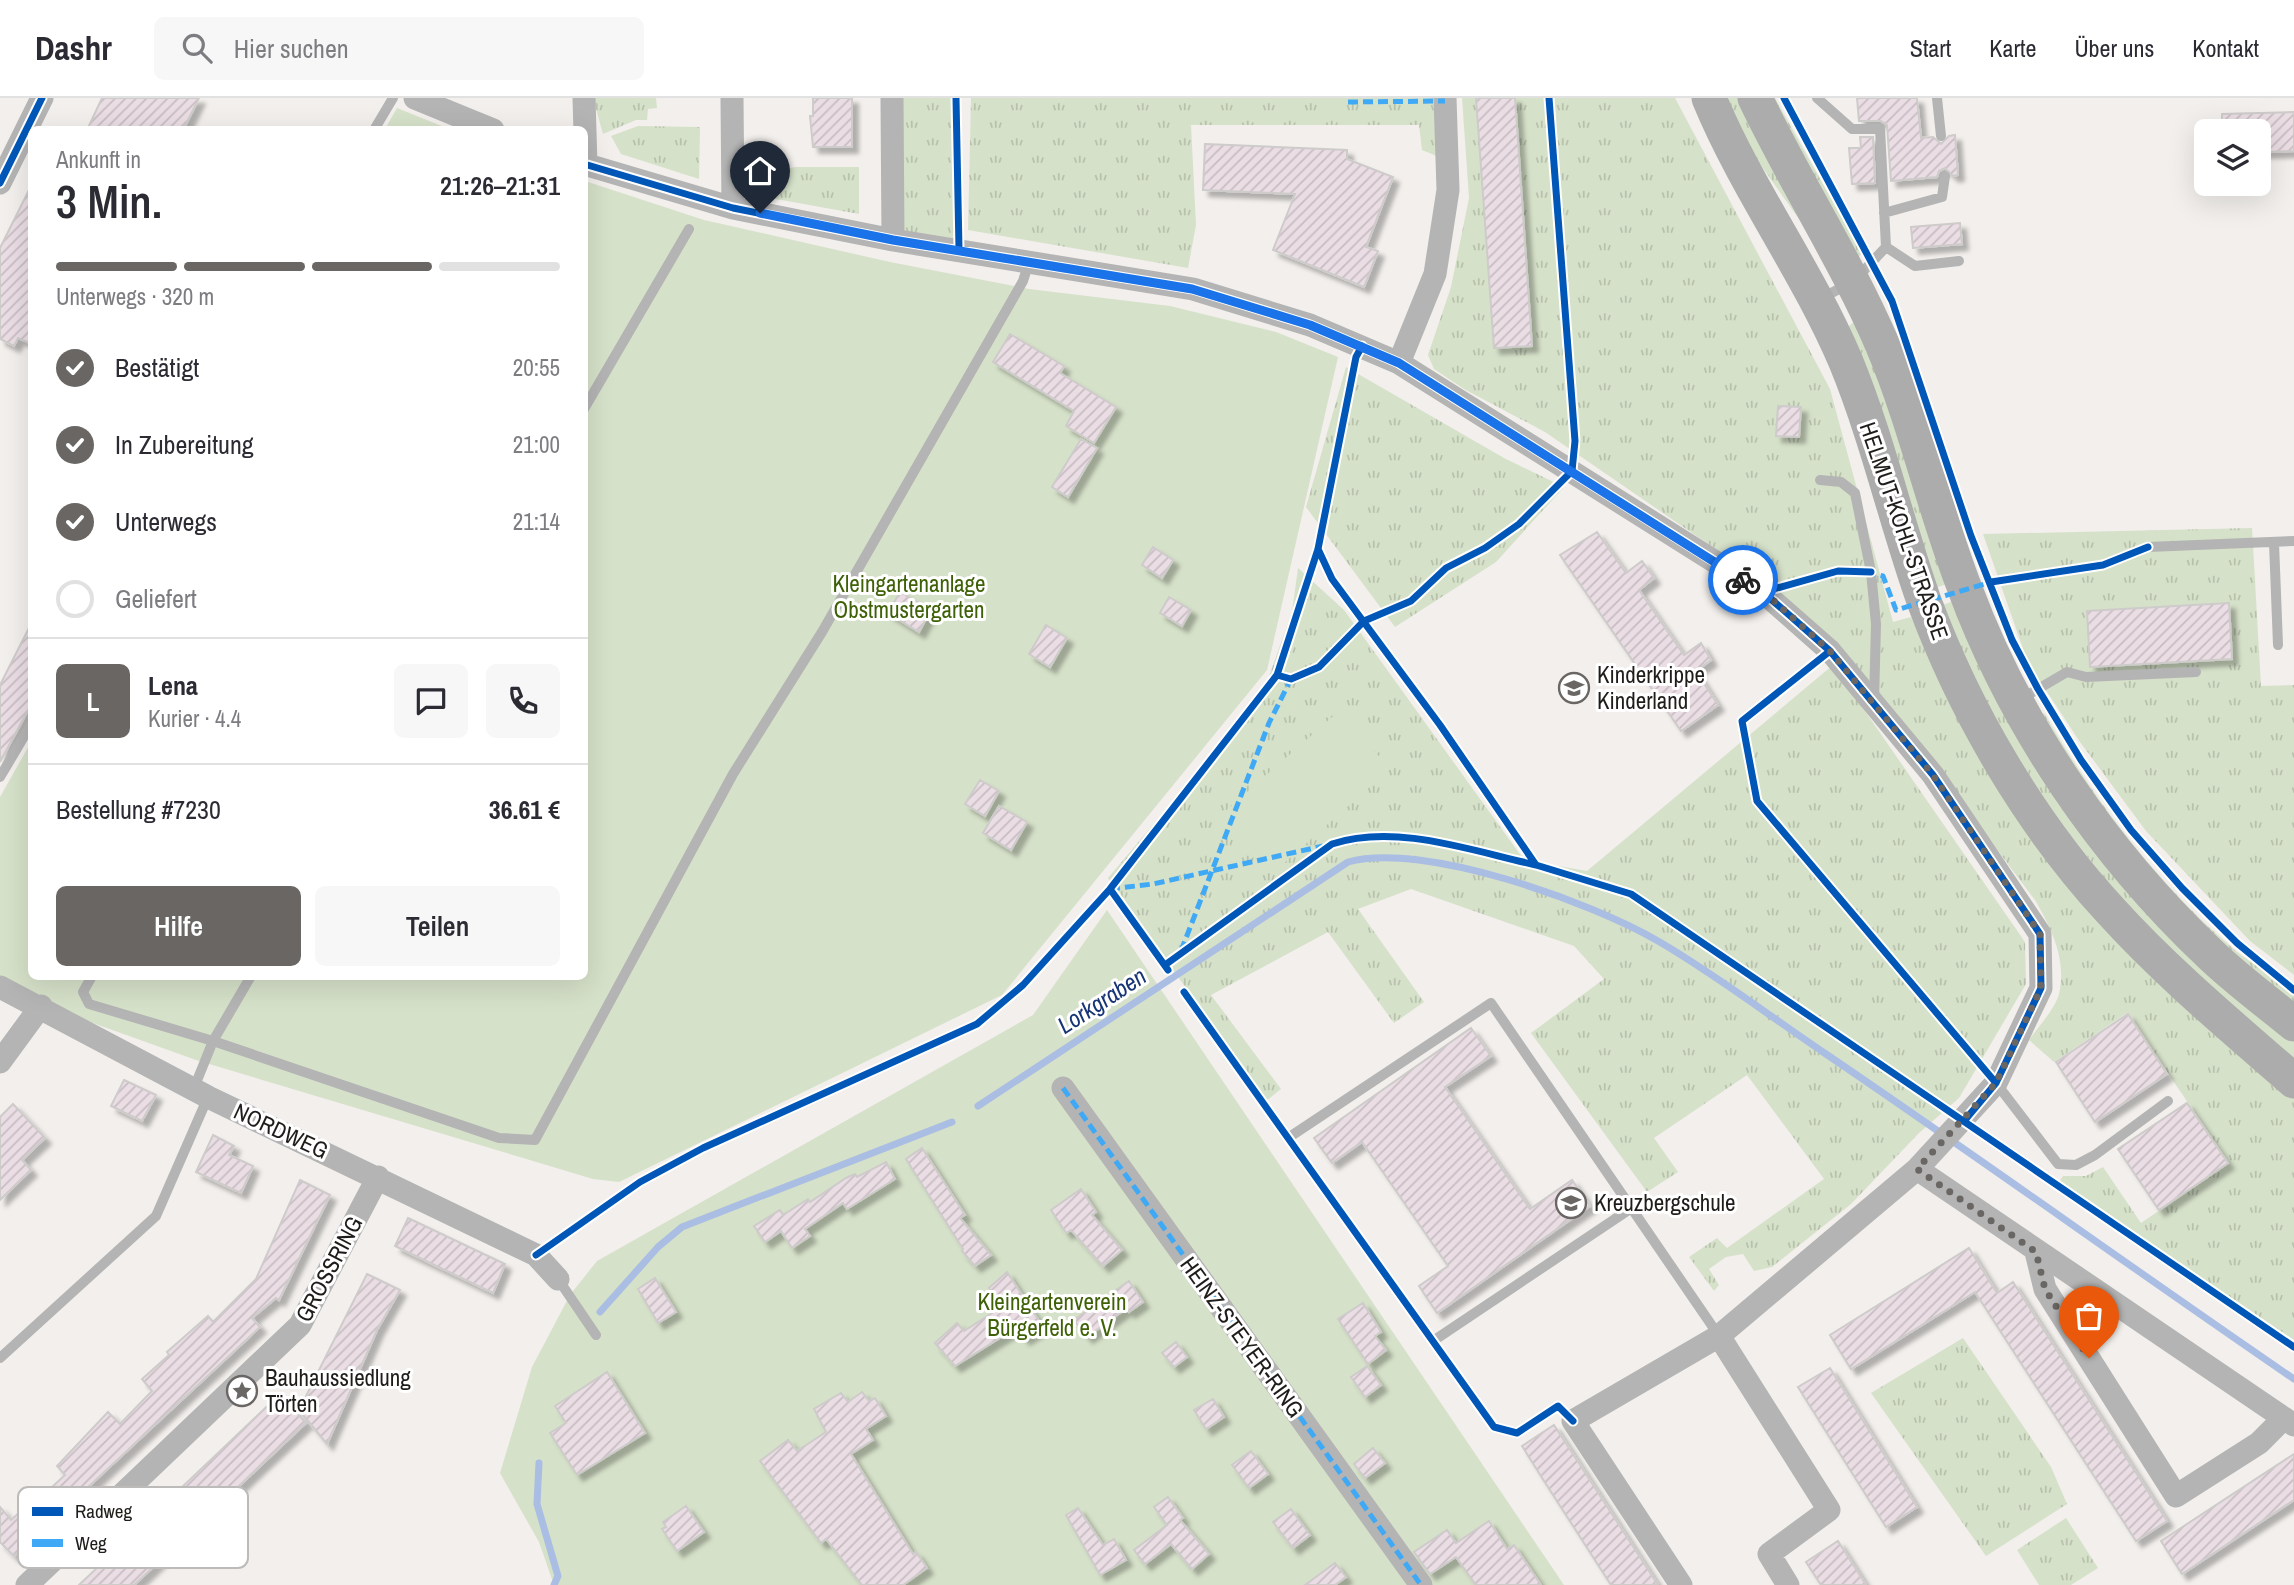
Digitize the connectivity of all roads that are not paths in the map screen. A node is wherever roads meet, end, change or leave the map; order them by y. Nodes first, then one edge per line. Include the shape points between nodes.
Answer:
1 (42, 98) edge
2 (393, 98) edge
3 (415, 98) edge
4 (584, 98) edge
5 (732, 98) edge
6 (892, 98) edge
7 (1445, 98) edge
8 (1709, 98) edge
9 (1755, 98) edge
10 (1937, 98) edge
11 (1820, 99) edge
12 (28, 126) edge
13 (28, 126) edge
14 (376, 126) edge
15 (483, 126) edge
16 (584, 126) edge
17 (1941, 136) dead end
18 (588, 165) edge
19 (1945, 176) dead end
20 (0, 183) edge
21 (733, 208) junction
22 (1884, 213) junction
23 (689, 229) dead end
24 (893, 240) junction
25 (1886, 247) junction
26 (1959, 261) dead end
27 (1029, 262) junction
28 (1854, 281) junction
29 (1818, 300) junction
30 (1399, 363) junction
31 (588, 401) edge
32 (1820, 480) dead end
33 (2294, 541) edge
34 (2274, 543) junction
35 (2148, 547) dead end
36 (2277, 645) dead end
37 (2196, 672) dead end
38 (2016, 701) junction
39 (1874, 705) junction
40 (28, 730) edge
41 (0, 777) edge
42 (90, 980) edge
43 (249, 980) edge
44 (0, 987) edge
45 (41, 1006) junction
46 (2294, 1024) edge
47 (213, 1041) junction
48 (0, 1062) edge
49 (2294, 1081) edge
50 (1996, 1083) junction
51 (1063, 1088) dead end
52 (201, 1092) junction
53 (2168, 1101) dead end
54 (1288, 1138) dead end
55 (1917, 1169) junction
56 (378, 1177) junction
57 (1630, 1209) junction
58 (2036, 1252) junction
59 (558, 1279) joint
60 (596, 1335) dead end
61 (1719, 1336) junction
62 (1433, 1341) dead end
63 (0, 1358) edge
64 (2289, 1421) edge
65 (130, 1487) edge
66 (45, 1568) edge
67 (27, 1585) edge
68 (1420, 1585) edge
69 (1681, 1585) edge
70 (1788, 1585) edge

1 - 13 street
2 - 14 lane
3 - 15 street
4 - 16 street
5 - 21 street
6 - 24 street
7 - 30 street via 1448,190 1435,274
8 - 29 main road, HELMUT-KOHL-STRASSE via 1750,184
9 - 28 main road, HELMUT-KOHL-STRASSE
10 - 17 lane
11 - 22 lane via 1852,129 1880,129
12 - 20 street
18 - 21 street
19 - 22 lane via 1942,197
21 - 24 street
22 - 25 lane
23 - 31 lane
24 - 27 street
25 - 26 lane via 1915,266
25 - 28 lane
27 - 30 street via 1192,289 1310,325
27 - 47 lane via 1023,281 882,529 733,774 535,1140 499,1138
28 - 29 lane
28 - 38 main road, HELMUT-KOHL-STRASSE via 1906,407 1964,588
29 - 49 main road, HELMUT-KOHL-STRASSE via 1874,442 1925,601 1989,740 2031,808 2109,910
30 - 39 street via 1763,593 1830,651
32 - 39 lane via 1841,482 1855,493 1876,624
33 - 34 lane
34 - 35 lane
34 - 36 lane
37 - 38 lane via 2085,677 2067,672
38 - 46 main road, HELMUT-KOHL-STRASSE via 2066,781 2142,881 2210,954
39 - 50 street via 1933,775 2040,934 2041,988
40 - 41 lane
42 - 47 lane via 83,992 89,1004
43 - 47 lane
44 - 45 street, NORDWEG
45 - 48 street
45 - 52 street, NORDWEG
47 - 52 lane
50 - 53 lane via 2058,1164 2076,1165 2095,1155
50 - 55 street
51 - 68 street, HEINZ-STEYER-RING
52 - 56 street, NORDWEG
52 - 63 lane via 156,1216
54 - 57 lane via 1491,1003
55 - 58 street
55 - 61 street
56 - 59 street, NORDWEG via 536,1255
56 - 65 street, GROSSRING via 300,1325
57 - 61 lane
57 - 62 lane
58 - 64 street
58 - 64 street via 2045,1289 2176,1496
59 - 60 lane
61 - 69 street via 1573,1421
61 - 70 street via 1829,1510 1769,1554
66 - 67 street, GROSSRING

